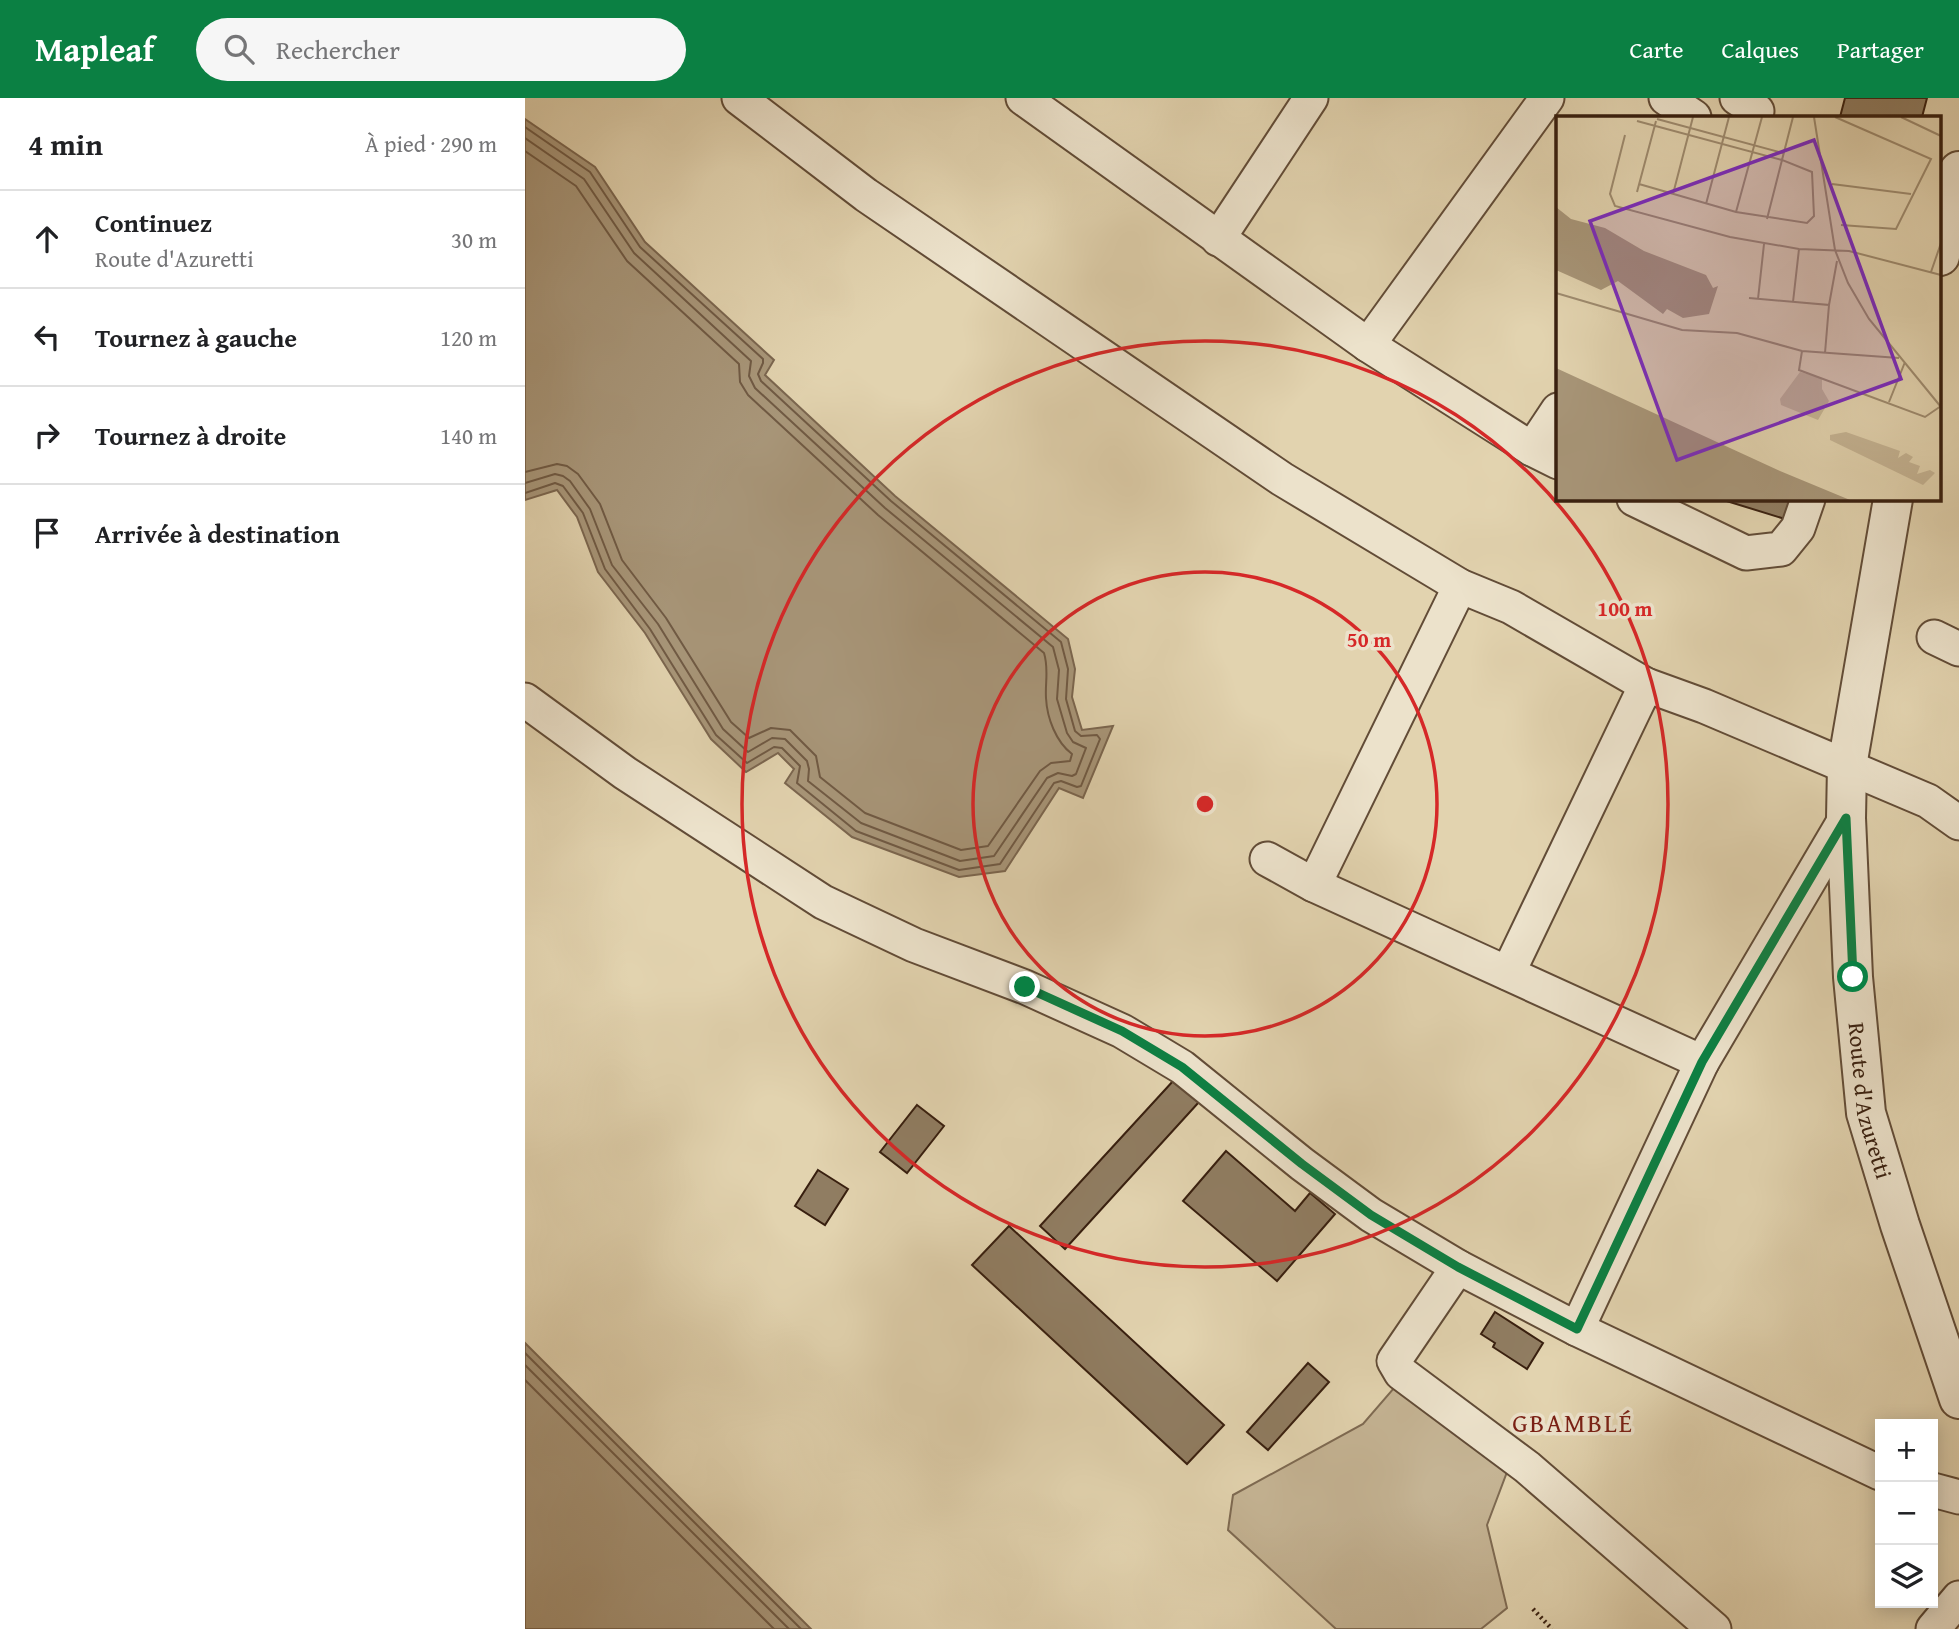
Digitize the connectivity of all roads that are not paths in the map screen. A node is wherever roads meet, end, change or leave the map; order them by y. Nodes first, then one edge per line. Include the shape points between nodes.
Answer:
1 (739, 98) edge
2 (1023, 98) edge
3 (1311, 98) edge
4 (1547, 98) edge
5 (1666, 98) edge
6 (1057, 108) edge
7 (1693, 116) edge
8 (1959, 171) edge
9 (1218, 239) junction
10 (1941, 252) edge
11 (1368, 345) junction
12 (1556, 417) edge
13 (1545, 456) edge
14 (1636, 500) edge
15 (1808, 500) edge
16 (1893, 500) edge
17 (1460, 586) junction
18 (1646, 685) junction
19 (525, 700) edge
20 (1847, 766) junction
21 (1846, 818) junction
22 (1959, 823) edge
23 (1267, 859) dead end
24 (1314, 885) junction
25 (1508, 973) junction
26 (1702, 1062) junction
27 (1458, 1267) junction
28 (1577, 1329) junction
29 (1959, 1399) edge
30 (1875, 1471) edge
31 (1938, 1491) edge
32 (1959, 1497) edge
33 (1959, 1598) edge
34 (1714, 1629) edge
35 (1933, 1629) edge

1 - 17 street via 866,195 1282,479
2 - 6 street
3 - 9 street
4 - 11 street
5 - 7 street
6 - 9 street
8 - 10 street
9 - 11 street
11 - 13 street
12 - 13 street
14 - 15 street via 1746,553 1781,549 1798,528
16 - 20 street, Route d'Azuretti
17 - 18 street via 1511,607
17 - 24 street
18 - 20 street
18 - 25 street
19 - 27 street via 625,773 823,902 914,945 1025,987 1134,1038 1182,1067 1371,1215
20 - 21 street, Route d'Azuretti
20 - 22 street via 1928,801
21 - 26 street
21 - 29 street, Route d'Azuretti via 1853,977 1866,1113
23 - 24 street
24 - 25 street
25 - 26 street
26 - 28 street
27 - 28 street
27 - 34 street via 1394,1361 1401,1373 1527,1467
28 - 30 street
31 - 32 street
33 - 35 street

